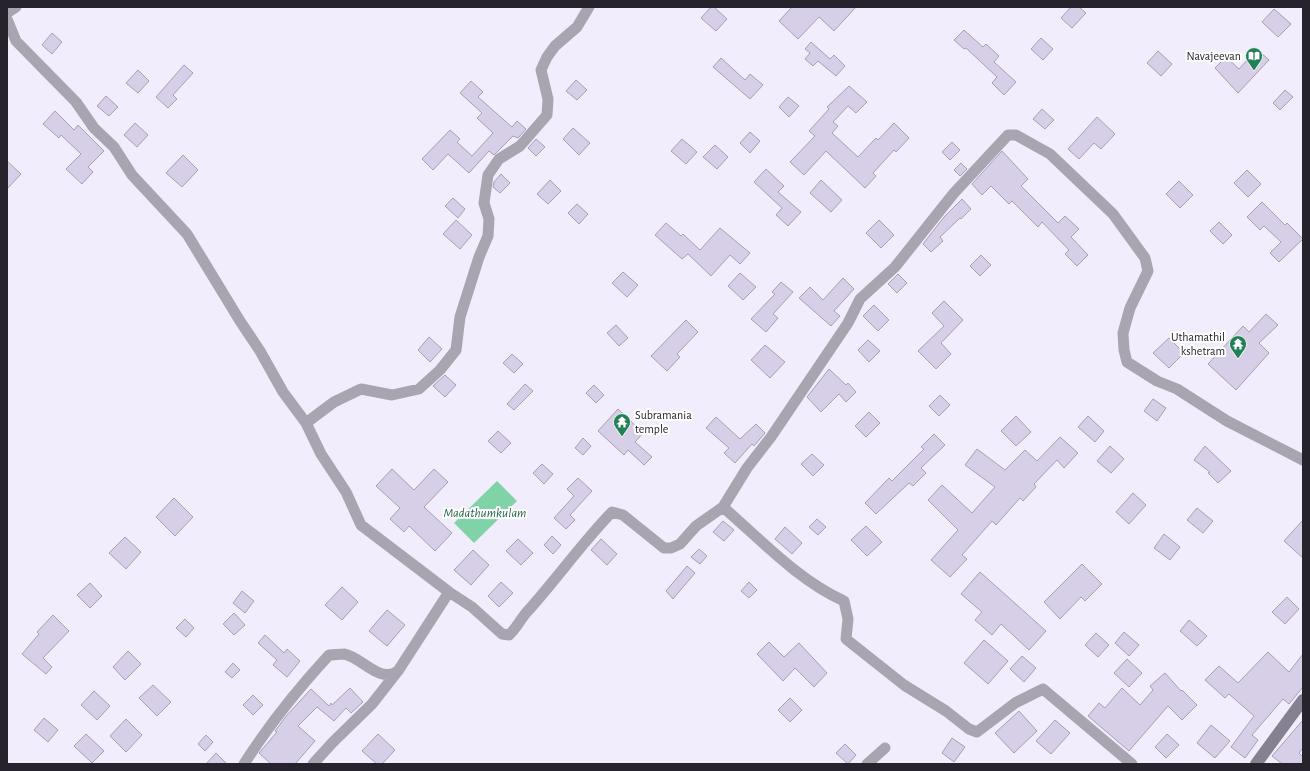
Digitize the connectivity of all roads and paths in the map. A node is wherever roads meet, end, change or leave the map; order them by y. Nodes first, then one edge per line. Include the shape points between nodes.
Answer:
1 (16, 7) edge
2 (589, 7) edge
3 (7, 13) edge
4 (7, 18) edge
5 (306, 423) junction
6 (1303, 460) edge
7 (723, 507) junction
8 (449, 592) junction
9 (398, 671) junction
10 (1303, 700) edge
11 (885, 748) dead end
12 (244, 764) edge
13 (313, 764) edge
14 (867, 764) edge
15 (1132, 764) edge
16 (1256, 764) edge

1 - 3 street
2 - 5 street via 577,27 555,46 541,70 548,99 547,115 520,146 499,159 488,175 484,203 489,219 488,236 460,317 456,350 440,370 419,389 392,395 361,389 334,402
4 - 5 street via 16,41 76,102 94,128 114,147 132,175 187,234 283,392
5 - 8 street via 321,454 346,492 361,525
6 - 7 street via 1227,421 1177,389 1127,362 1123,333 1130,308 1148,271 1145,258 1112,214 1050,154 1016,135 1008,135 954,193 895,266 860,299 848,323 768,442 747,468
7 - 8 street via 696,526 680,544 671,548 664,548 623,515 612,512 509,635 502,634 472,607
7 - 15 street via 797,572 844,601 848,619 846,639 904,685 946,711 969,729 977,732 1015,703 1043,688
8 - 9 street
9 - 12 street via 384,675 345,654 329,655 311,673 267,728
9 - 13 street via 372,704
10 - 16 main road
11 - 14 street

